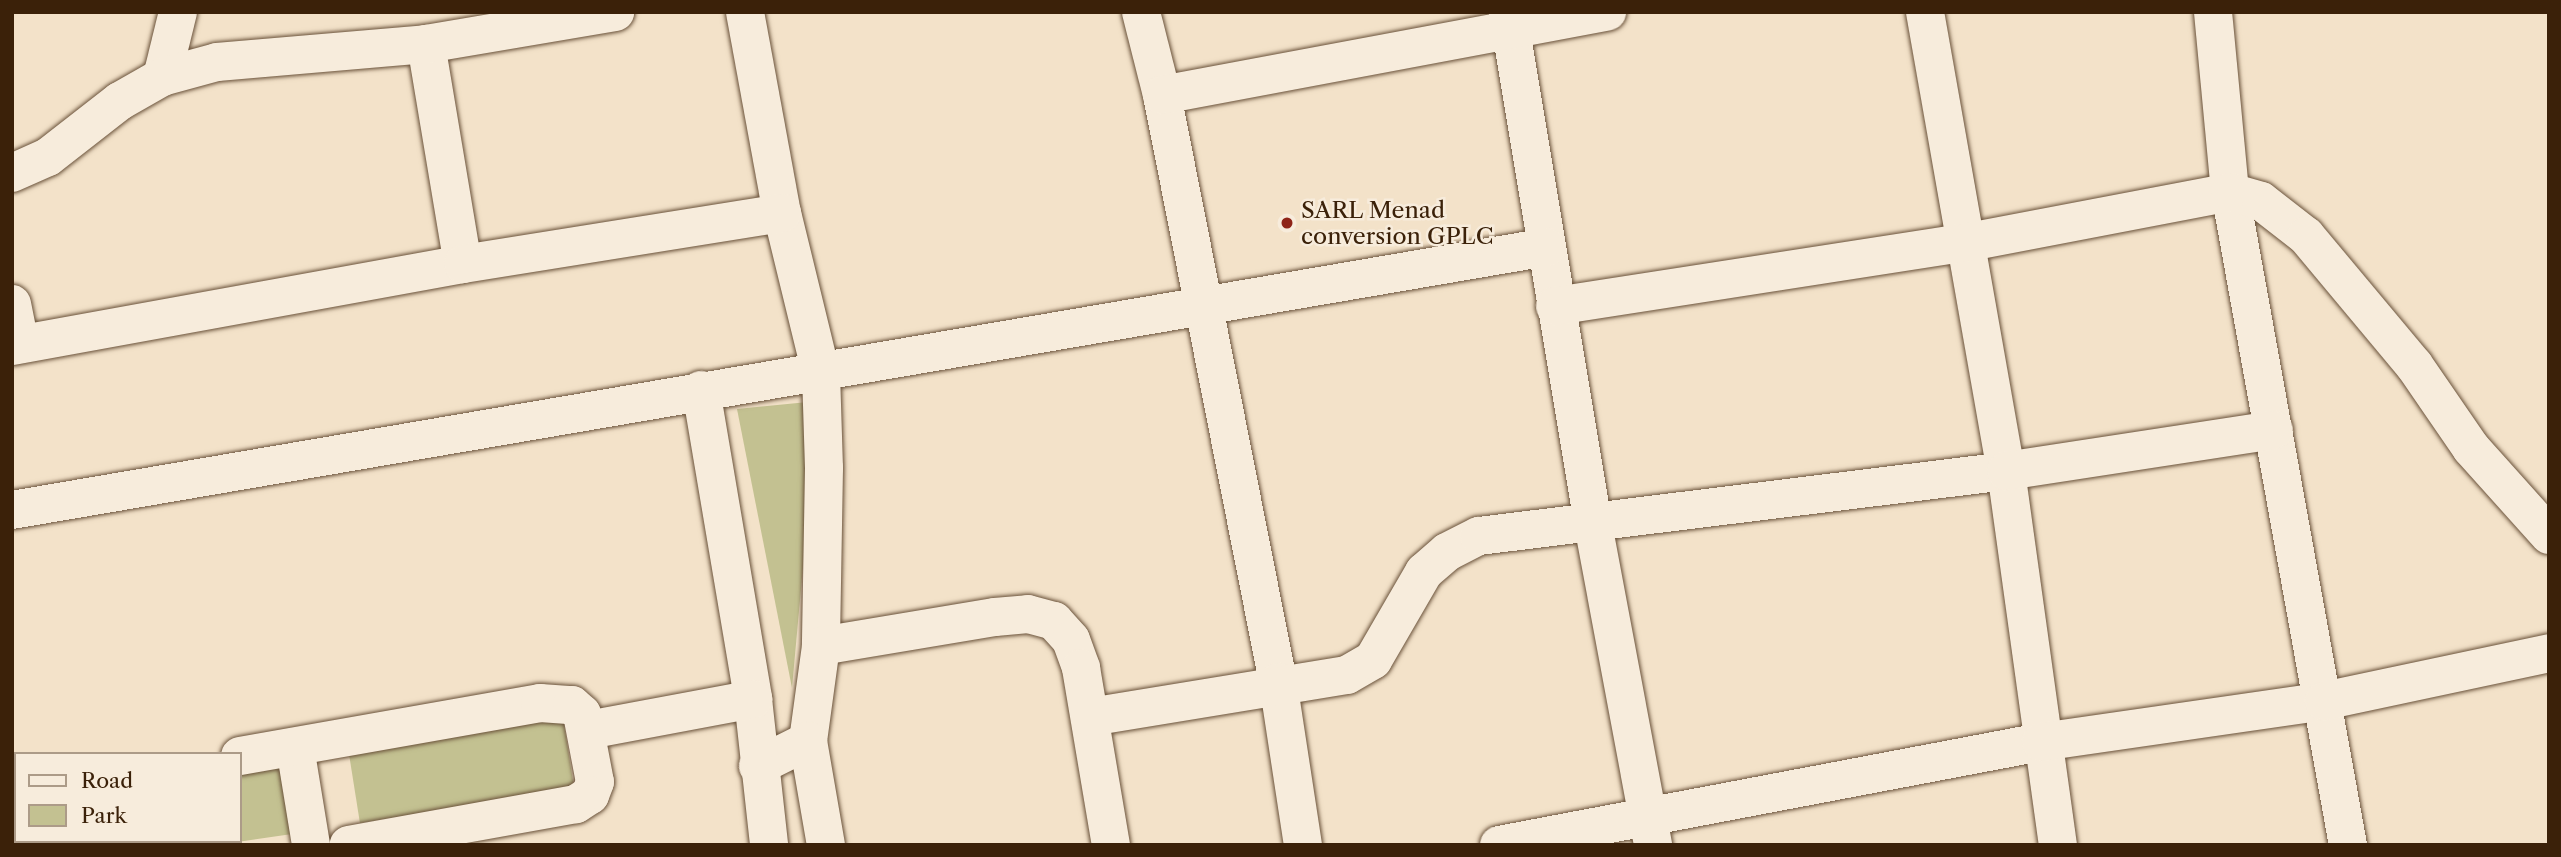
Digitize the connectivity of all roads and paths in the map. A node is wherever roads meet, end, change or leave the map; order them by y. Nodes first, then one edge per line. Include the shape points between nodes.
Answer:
1 (615, 12) edge
2 (745, 12) edge
3 (1141, 12) edge
4 (1607, 12) edge
5 (1925, 12) edge
6 (2213, 12) edge
7 (177, 13) edge
8 (1509, 20) edge
9 (426, 44) junction
10 (162, 77) junction
11 (1162, 95) junction
12 (12, 173) edge
13 (2230, 192) junction
14 (782, 213) junction
15 (1969, 242) junction
16 (1547, 247) junction
17 (463, 264) junction
18 (12, 304) edge
19 (1201, 305) junction
20 (1555, 306) junction
21 (16, 345) edge
22 (821, 373) junction
23 (701, 390) junction
24 (2274, 430) junction
25 (2006, 471) junction
26 (12, 510) edge
27 (1593, 524) junction
28 (2549, 535) edge
29 (821, 646) junction
30 (2549, 653) edge
31 (1278, 682) junction
32 (753, 699) junction
33 (2324, 701) junction
34 (1090, 717) junction
35 (587, 730) junction
36 (808, 740) junction
37 (2041, 742) junction
38 (295, 747) junction
39 (242, 757) edge
40 (758, 766) junction
41 (1651, 830) edge
42 (311, 845) edge
43 (349, 845) edge
44 (769, 845) edge
45 (826, 845) edge
46 (1111, 845) edge
47 (1303, 845) edge
48 (1499, 845) edge
49 (2058, 845) edge
50 (2348, 845) edge

1 - 9 street
2 - 14 street
3 - 11 street
4 - 8 street
5 - 15 street
6 - 13 street
7 - 10 street
8 - 11 street
8 - 16 street
9 - 10 street via 217,62
9 - 17 street
10 - 12 street via 120,101 48,157
11 - 19 street
13 - 15 street
13 - 24 street
13 - 28 street via 2261,201 2306,236 2407,356 2471,448
14 - 17 street
14 - 22 street
15 - 20 street
15 - 25 street
16 - 19 street
16 - 20 street
17 - 21 street
18 - 21 street
19 - 22 street
19 - 31 street
20 - 27 street
22 - 23 street
22 - 29 street
23 - 26 street
23 - 32 street
24 - 25 street
24 - 33 street
25 - 27 street
25 - 37 street
27 - 31 street via 1479,536 1447,552 1423,572 1373,660 1347,674
27 - 41 street
29 - 34 street via 1028,614 1054,621 1071,640
29 - 36 street
30 - 33 street
31 - 34 street
31 - 47 street
32 - 35 street
32 - 40 street
33 - 37 street
33 - 50 street
34 - 46 street
35 - 38 street via 582,714 572,705 540,703
35 - 43 street via 595,782 590,795 576,804
36 - 40 street
36 - 45 street
37 - 41 street
37 - 49 street
38 - 39 street
38 - 42 street
40 - 44 street
41 - 48 street

